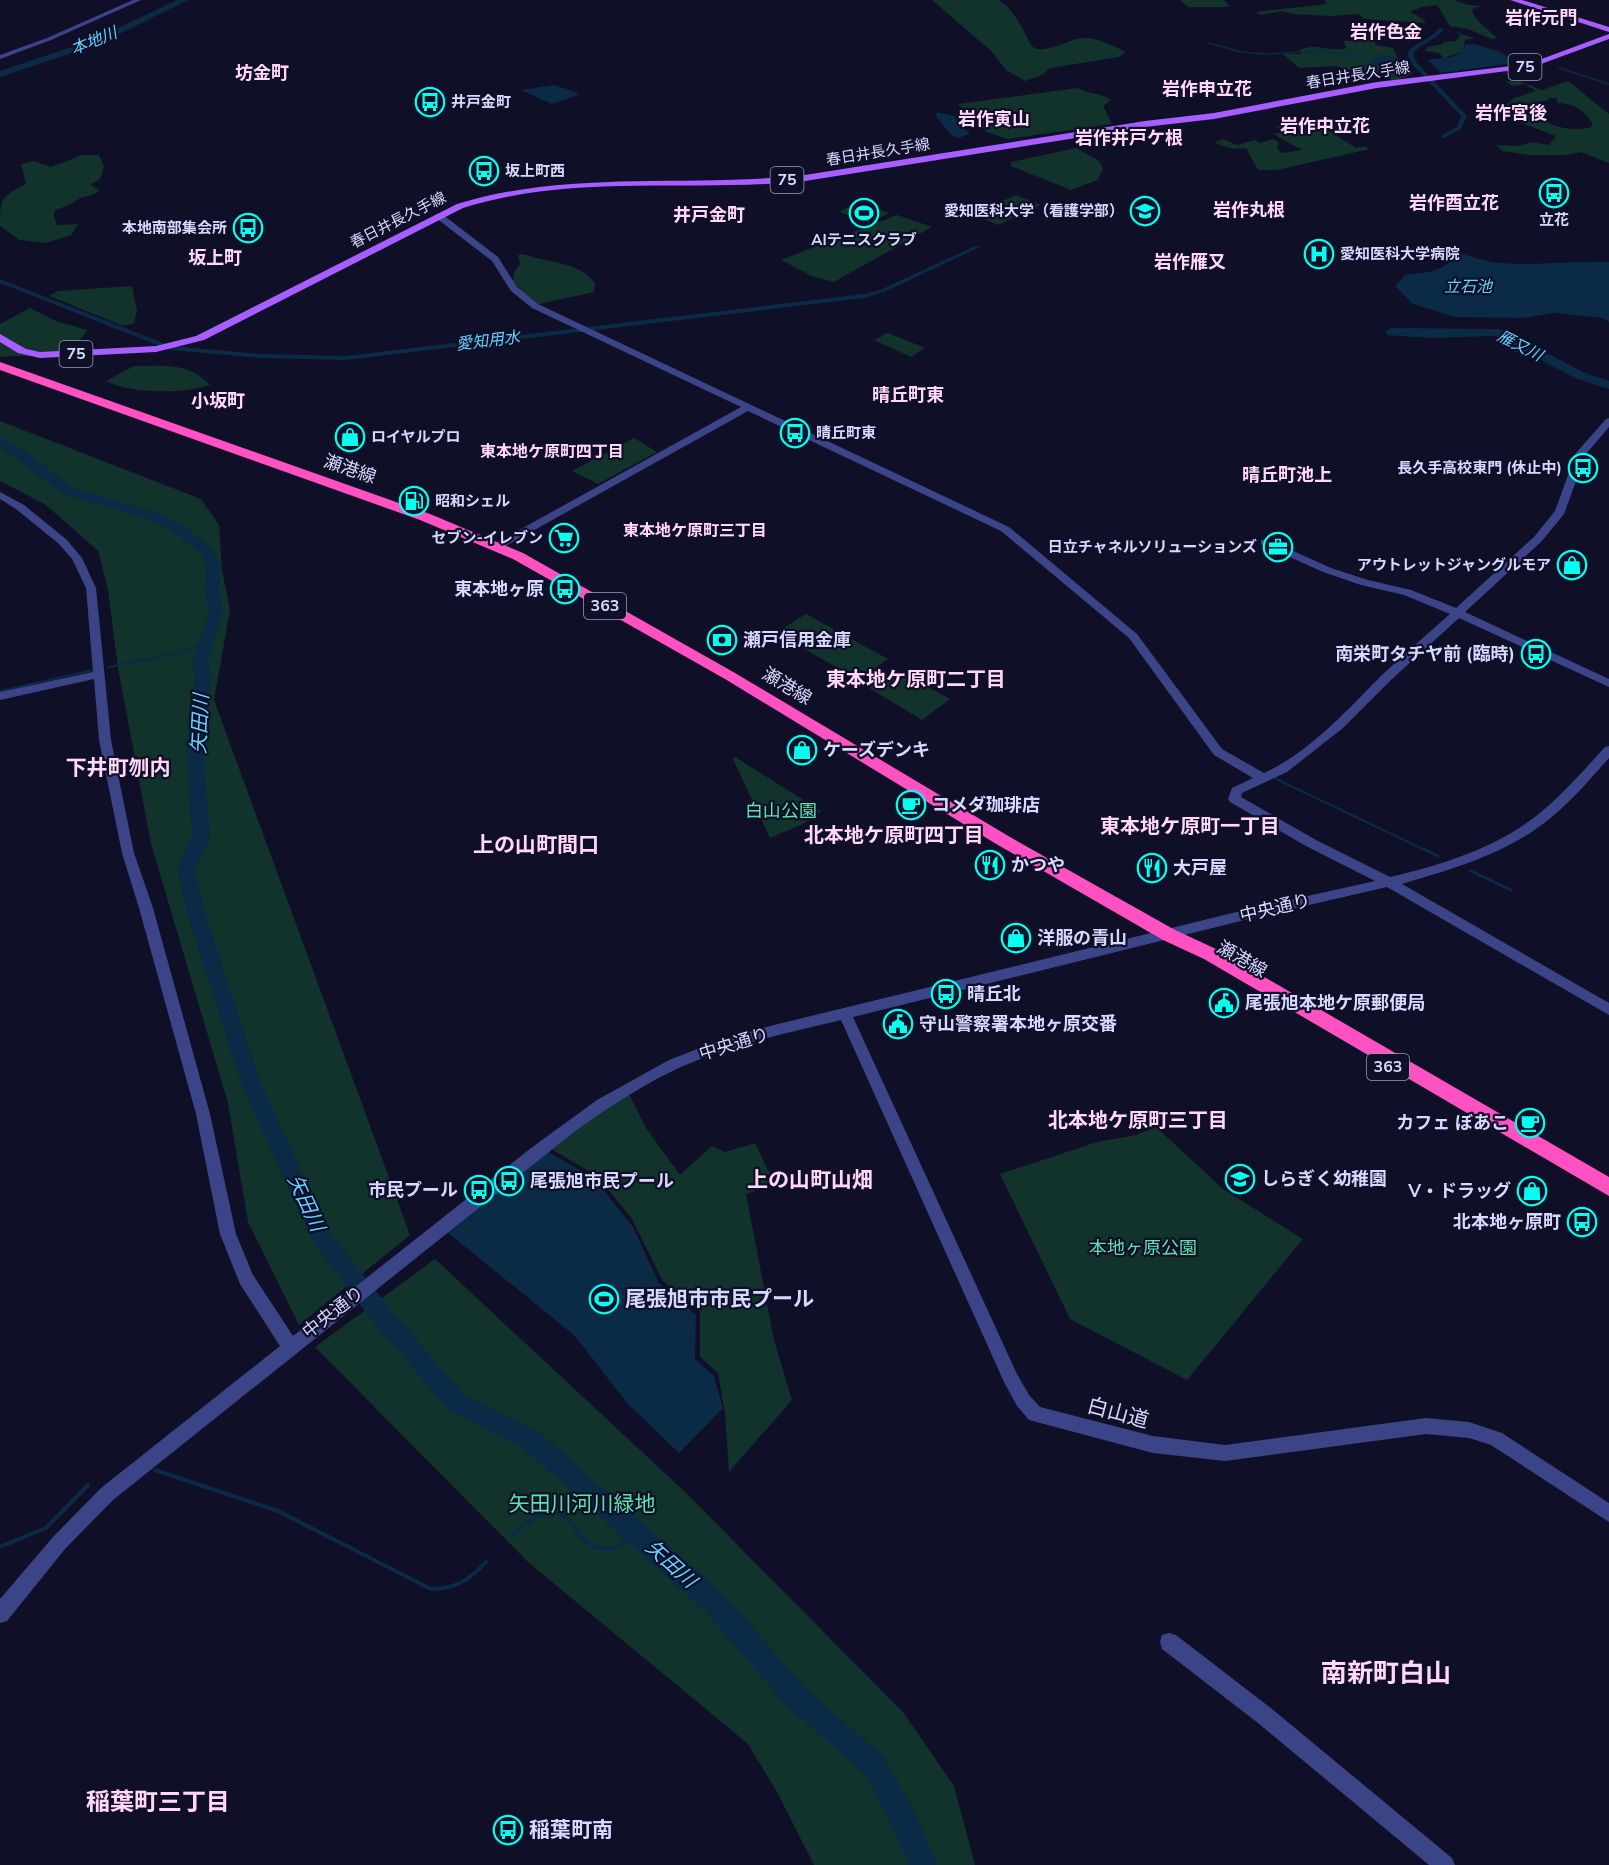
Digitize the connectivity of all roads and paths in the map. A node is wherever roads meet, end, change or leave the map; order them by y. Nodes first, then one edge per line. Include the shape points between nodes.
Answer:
1 (138, 0) edge
2 (1514, 0) edge
3 (1609, 30) edge
4 (1609, 36) edge
5 (0, 57) edge
6 (439, 216) junction
7 (0, 337) edge
8 (0, 366) edge
9 (748, 407) junction
10 (1609, 421) edge
11 (0, 495) edge
12 (1265, 542) dead end
13 (498, 546) junction
14 (1457, 614) junction
15 (100, 674) junction
16 (1609, 683) edge
17 (0, 696) edge
18 (1609, 750) edge
19 (1263, 778) junction
20 (1388, 882) junction
21 (1169, 935) junction
22 (1609, 1010) edge
23 (844, 1014) junction
24 (1609, 1187) edge
25 (1609, 1196) edge
26 (295, 1342) junction
27 (1609, 1513) edge
28 (0, 1614) edge
29 (1169, 1642) dead end
30 (1446, 1865) edge

1 - 5 street
2 - 3 main road
4 - 6 main road, 春日井長久手線 / 75 via 1530,66 1347,90 1214,116 769,182 602,183 492,196
6 - 7 main road, 春日井長久手線 / 75 via 209,334 177,345 40,355 22,351
6 - 9 street via 495,259 525,300
8 - 13 highway, 瀬港線 / 363
9 - 13 street
9 - 19 street via 1005,529 1133,636 1218,752
10 - 14 street via 1581,453 1560,513 1552,524
11 - 15 street via 35,518 77,558 91,588
12 - 14 street via 1327,570 1407,591
13 - 21 highway, 瀬港線 / 363 via 730,676
14 - 16 street
14 - 19 street via 1339,725 1283,769
15 - 17 street
15 - 26 street via 105,740 128,853 203,1114 228,1234 246,1279
18 - 20 street, 中央通り via 1549,812 1524,830 1472,856
19 - 20 street via 1236,791 1234,799
20 - 21 street, 中央通り
20 - 22 street
21 - 23 street, 中央通り
21 - 24 highway, 瀬港線 / 363 via 1210,954
21 - 25 highway, 瀬港線 / 363 via 1199,959
23 - 26 street, 中央通り via 715,1048 628,1087 586,1114
23 - 27 street, 白山道 via 1007,1372 1024,1404 1035,1414 1157,1446 1225,1453 1426,1426 1468,1430 1496,1439
26 - 28 street, 中央通り via 107,1494 59,1543
29 - 30 street

